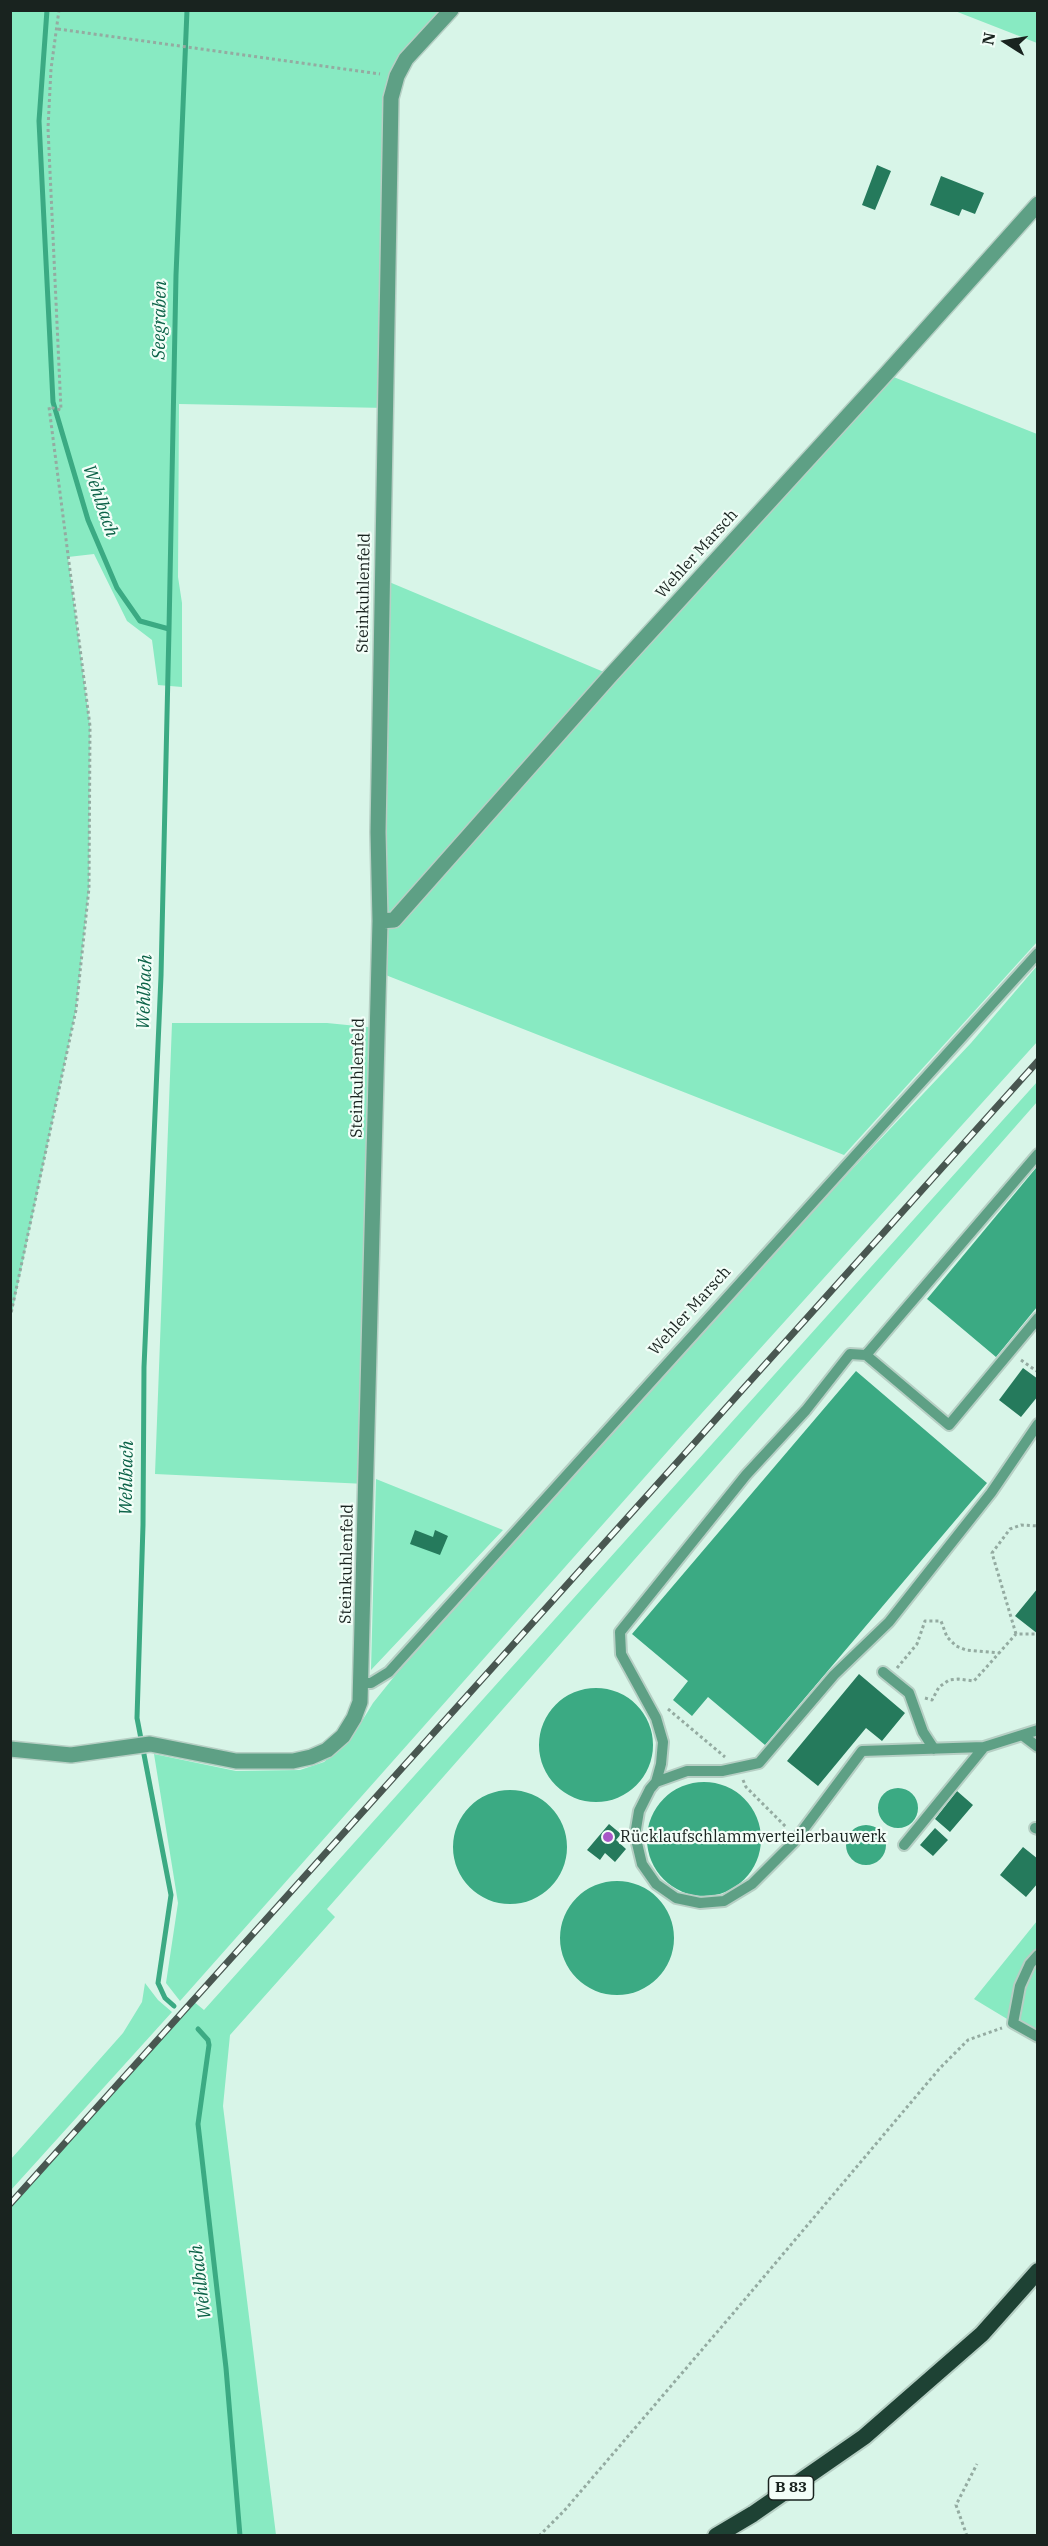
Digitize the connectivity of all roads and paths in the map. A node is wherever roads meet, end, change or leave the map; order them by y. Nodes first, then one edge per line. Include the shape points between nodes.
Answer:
1 (59, 10) edge
2 (451, 10) edge
3 (58, 29) junction
4 (398, 76) junction
5 (1038, 204) edge
6 (380, 921) junction
7 (1038, 953) edge
8 (1038, 1154) edge
9 (10, 1318) edge
10 (1038, 1318) edge
11 (1010, 1352) junction
12 (866, 1354) junction
13 (1038, 1372) edge
14 (1038, 1424) edge
15 (1038, 1526) edge
16 (1016, 1634) junction
17 (1038, 1634) edge
18 (999, 1653) junction
19 (886, 1674) joint
20 (362, 1683) junction
21 (909, 1693) junction
22 (1038, 1730) edge
23 (1022, 1735) junction
24 (984, 1747) junction
25 (1038, 1747) edge
26 (10, 1749) edge
27 (934, 1749) junction
28 (656, 1782) junction
29 (904, 1845) dead end
30 (1038, 1955) edge
31 (1013, 2023) junction
32 (1038, 2037) edge
33 (1038, 2271) edge
34 (977, 2464) dead end
35 (539, 2535) edge
36 (716, 2535) edge
37 (967, 2535) edge

1 - 3 path
2 - 4 street, Steinkuhlenfeld via 406,59
3 - 4 path
3 - 9 path via 48,128 61,410 49,407 90,726 89,888 76,1010
4 - 6 street, Steinkuhlenfeld via 391,98 378,798
5 - 6 street, Wehler Marsch via 394,920
6 - 20 street, Steinkuhlenfeld
7 - 20 lane, Wehler Marsch via 388,1672 371,1683
8 - 12 lane
10 - 11 lane
11 - 12 lane via 950,1425
11 - 13 path
12 - 28 lane via 850,1354 620,1632 621,1654 656,1718 663,1742
14 - 28 lane via 991,1492 889,1622 834,1675 759,1763 722,1771 687,1771
15 - 16 path via 1010,1528 992,1553
16 - 17 path
16 - 18 path
18 - 19 path via 956,1646 947,1637 941,1621 925,1621 916,1644
18 - 21 path via 974,1681 949,1680 939,1687 932,1700
19 - 21 lane
20 - 26 street, Steinkuhlenfeld via 360,1702 343,1736 327,1750 310,1757 236,1761 150,1744 71,1755
21 - 27 lane via 923,1732
22 - 23 lane
23 - 24 lane
23 - 25 lane
24 - 27 lane
24 - 29 lane
27 - 28 lane via 862,1751 794,1842 752,1884 724,1901 700,1903 676,1898 656,1884 642,1864 635,1835 639,1811
30 - 31 lane via 1020,1986
31 - 32 lane
31 - 35 path via 968,2040 939,2068 730,2318
33 - 36 highway, B 83 via 982,2334 872,2430 753,2514
34 - 37 path via 956,2505

